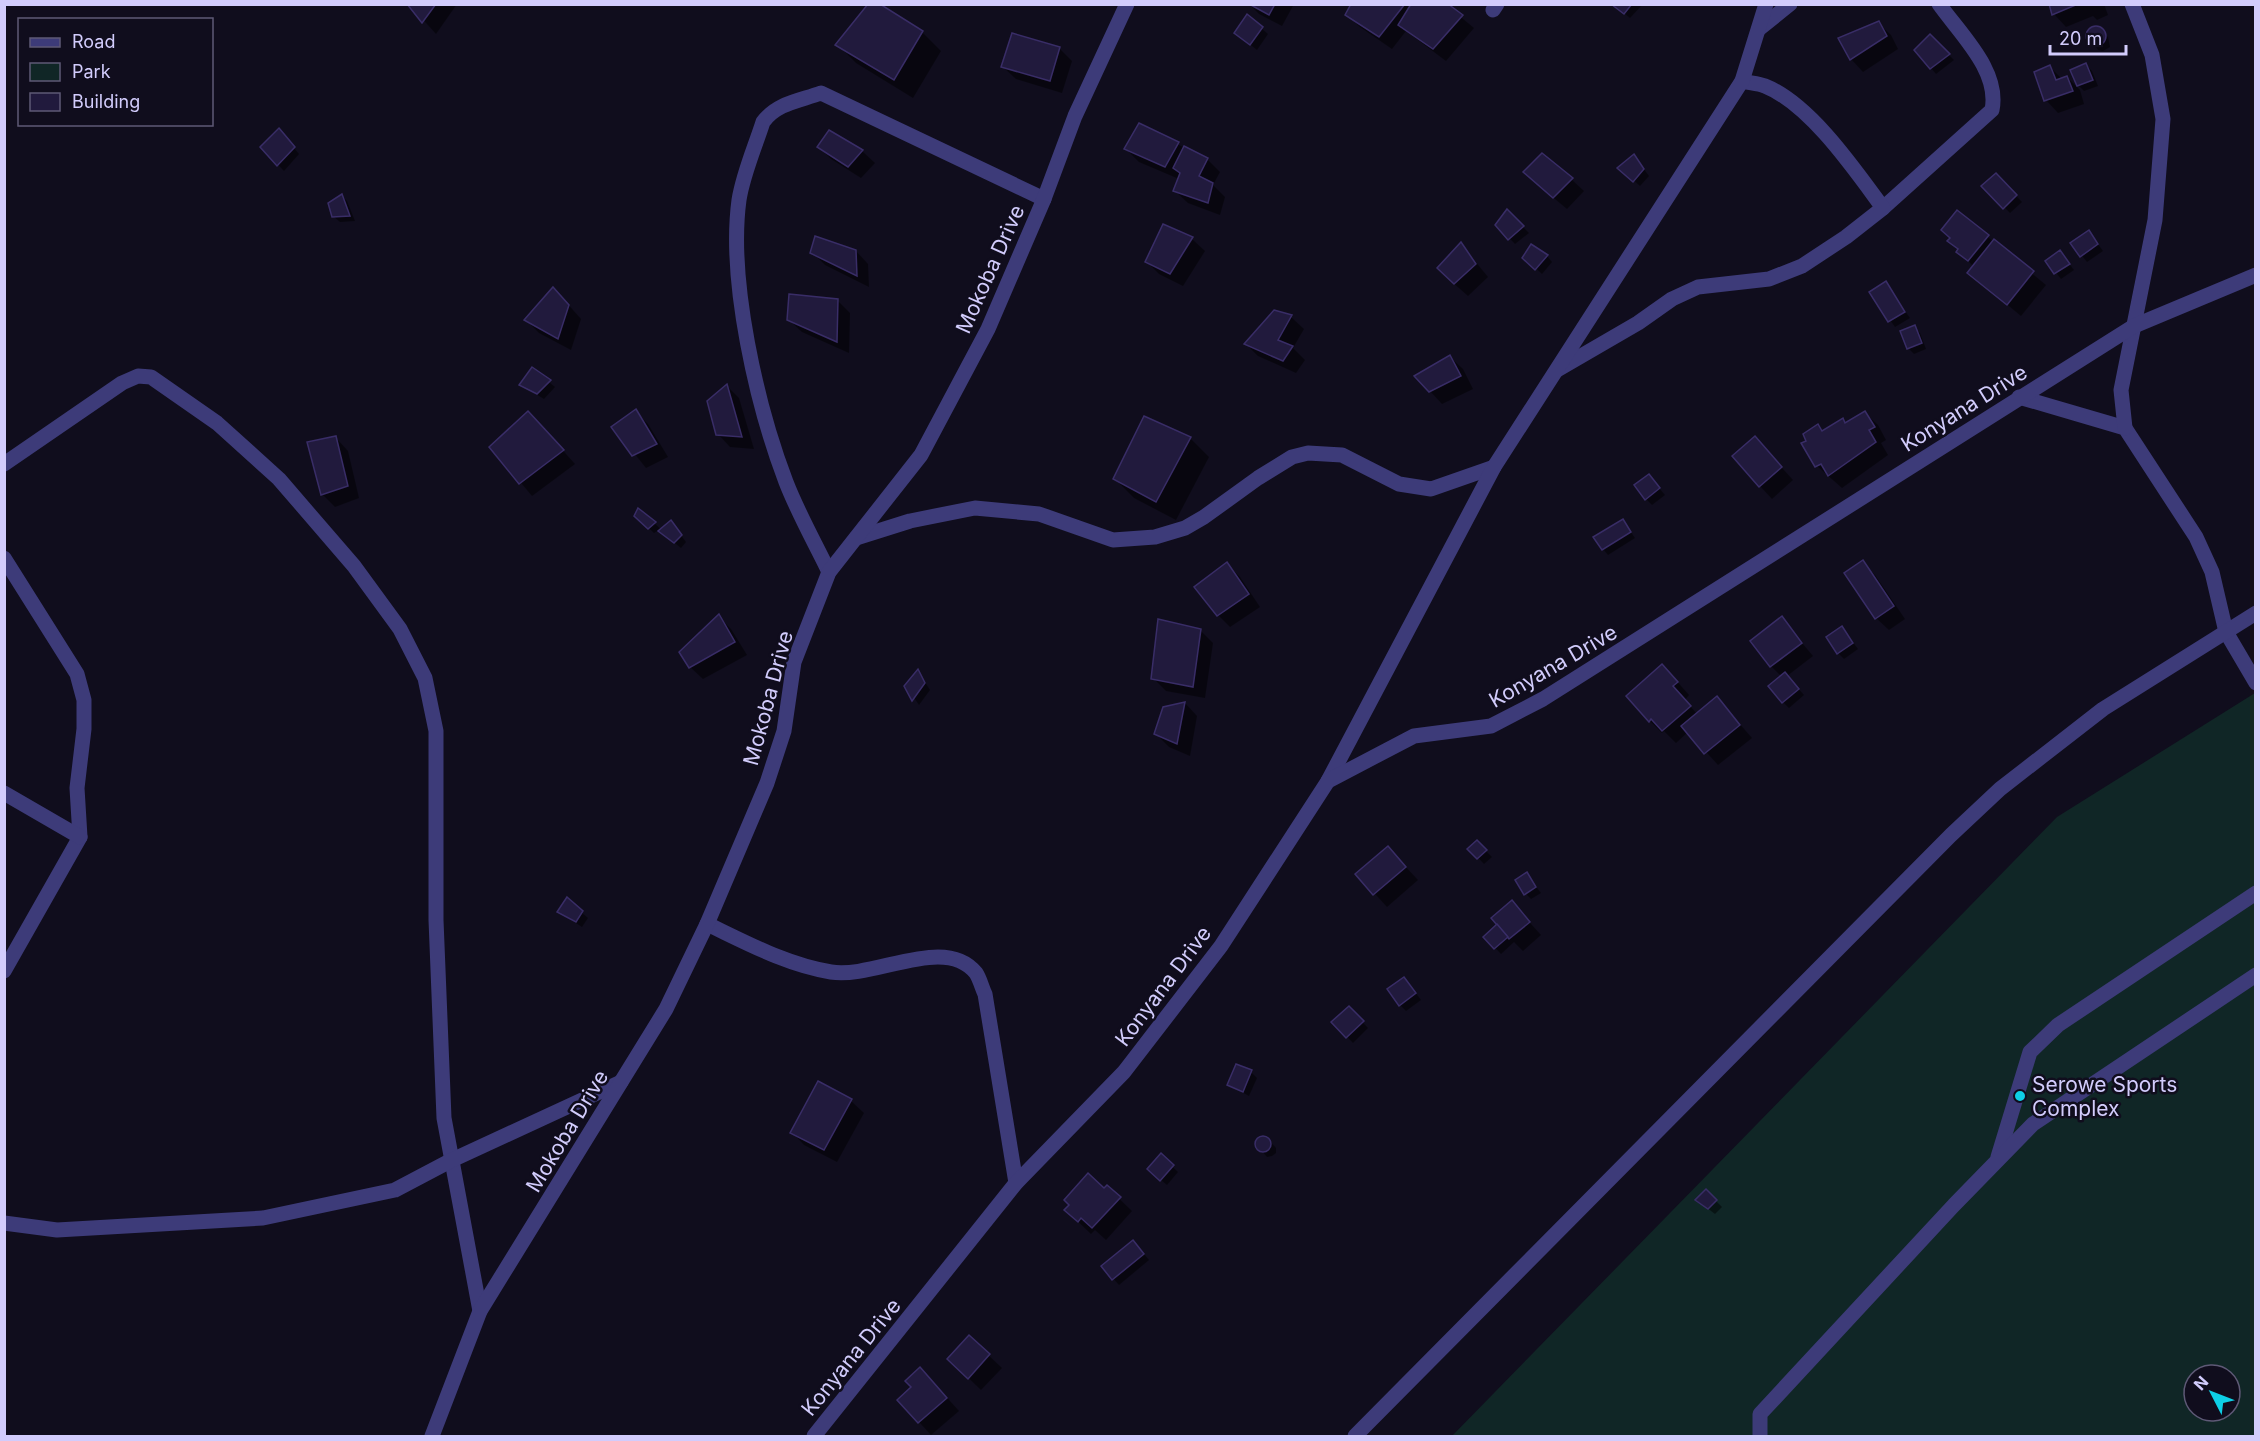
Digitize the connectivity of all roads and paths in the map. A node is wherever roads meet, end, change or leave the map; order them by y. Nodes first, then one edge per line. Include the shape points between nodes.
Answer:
1 (1127, 4) edge
2 (1766, 4) edge
3 (1790, 4) edge
4 (1939, 4) edge
5 (2132, 4) edge
6 (1759, 29) junction
7 (1742, 81) junction
8 (1044, 199) junction
9 (1884, 208) junction
10 (2256, 275) edge
11 (2134, 326) junction
12 (1555, 371) junction
13 (2019, 397) junction
14 (2125, 428) junction
15 (4, 464) edge
16 (1494, 467) junction
17 (856, 538) junction
18 (4, 558) edge
19 (829, 573) junction
20 (2256, 613) edge
21 (2226, 632) junction
22 (2256, 683) edge
23 (1328, 781) junction
24 (4, 793) edge
25 (80, 837) junction
26 (2256, 893) edge
27 (707, 924) junction
28 (4, 971) edge
29 (2256, 975) edge
30 (621, 1082) junction
31 (1997, 1160) junction
32 (450, 1161) junction
33 (1016, 1183) junction
34 (4, 1223) edge
35 (480, 1311) junction
36 (432, 1437) edge
37 (814, 1437) edge
38 (1355, 1437) edge
39 (1760, 1437) edge

1 - 8 street, Mokoba Drive via 1076,116
2 - 6 street
3 - 6 street
4 - 9 street via 1990,75 1995,95 1992,110
5 - 11 street via 2152,55 2163,119 2155,220
6 - 7 street
7 - 9 street via 1764,85 1790,100 1849,160
7 - 12 street
8 - 17 street, Mokoba Drive via 988,329 921,455
8 - 19 street via 820,93 782,105 763,122 739,199 739,290 763,406 786,482
9 - 12 street via 1802,266 1769,279 1698,287
10 - 11 street, Konyana Drive
11 - 13 street, Konyana Drive
11 - 14 street via 2121,390
12 - 16 street
13 - 14 street
13 - 23 street, Konyana Drive via 1543,699 1491,726 1414,736
14 - 21 street via 2196,537 2212,572
15 - 32 street via 122,382 138,376 151,377 218,423 279,479 354,566 400,629 424,678 436,731 439,1029
16 - 17 street via 1431,489 1398,484 1342,455 1308,453 1284,462 1185,528 1155,537 1113,540 1039,514 975,508 910,521
16 - 23 street
17 - 19 street, Mokoba Drive
18 - 25 street via 77,674 84,700 77,788
19 - 27 street, Mokoba Drive via 794,662 784,730 767,783
20 - 21 street
21 - 22 street
21 - 38 street via 2103,709 2000,789
23 - 33 street, Konyana Drive via 1221,946 1124,1072
24 - 25 street
25 - 28 street
26 - 31 street via 2058,1025 2030,1052
27 - 30 street, Mokoba Drive via 666,1009
27 - 33 street via 787,961 833,972 868,971 938,955 959,959 976,974 985,994
29 - 31 street via 2033,1124
30 - 32 street
30 - 35 street, Mokoba Drive
31 - 39 street via 1760,1414
32 - 34 street via 394,1190 263,1218 57,1230
32 - 35 street via 464,1213
33 - 37 street, Konyana Drive
35 - 36 street, Mokoba Drive

